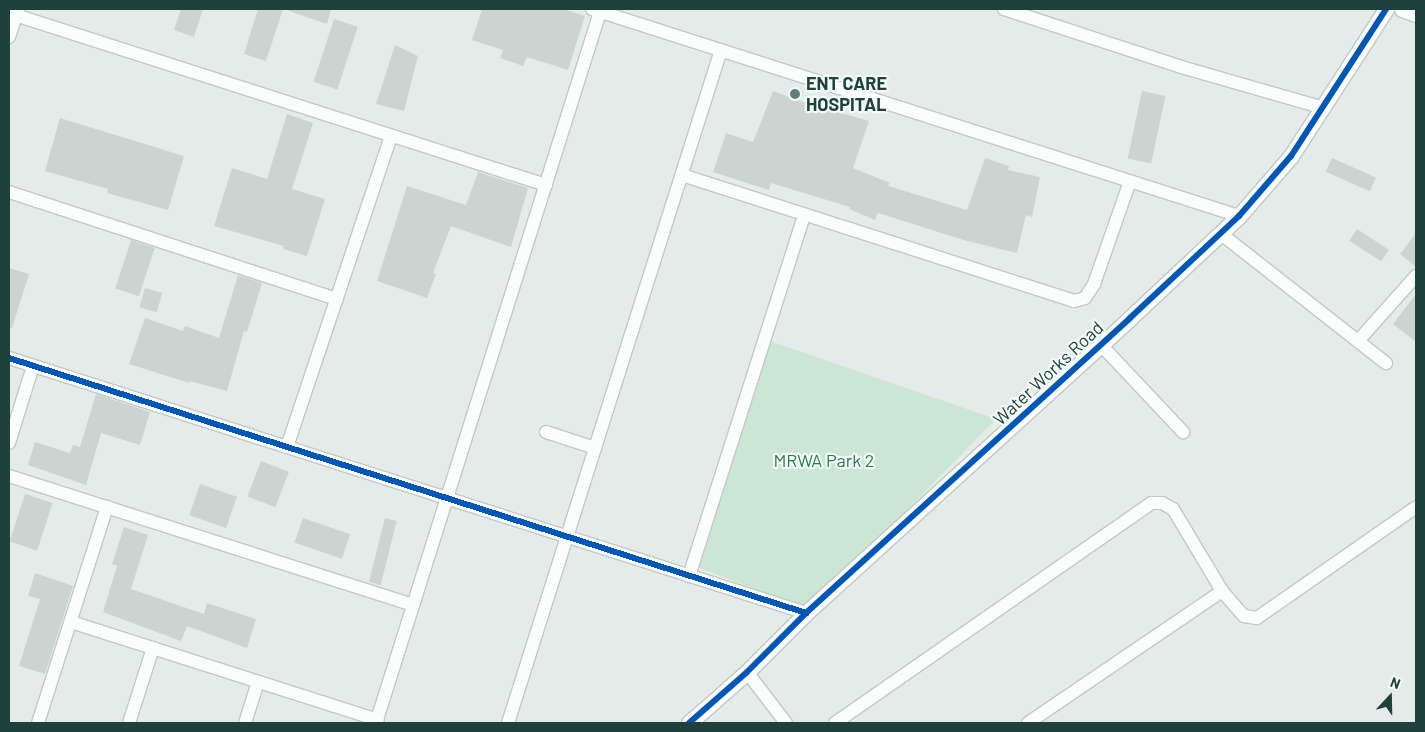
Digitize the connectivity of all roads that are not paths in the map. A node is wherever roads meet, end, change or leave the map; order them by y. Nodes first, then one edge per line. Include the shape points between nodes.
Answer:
1 (1004, 9) edge
2 (1386, 9) edge
3 (1402, 9) edge
4 (598, 10) edge
5 (14, 13) edge
6 (1416, 14) edge
7 (9, 37) edge
8 (721, 50) junction
9 (1324, 108) junction
10 (391, 136) junction
11 (682, 175) junction
12 (1130, 181) junction
13 (546, 185) junction
14 (9, 192) edge
15 (804, 215) junction
16 (1239, 216) junction
17 (1220, 233) junction
18 (1416, 276) edge
19 (337, 299) junction
20 (1358, 341) junction
21 (1102, 345) junction
22 (9, 358) edge
23 (1386, 362) dead end
24 (33, 366) junction
25 (546, 432) dead end
26 (1183, 432) dead end
27 (9, 443) edge
28 (287, 447) junction
29 (595, 448) junction
30 (9, 476) edge
31 (447, 498) junction
32 (107, 507) junction
33 (1416, 507) edge
34 (567, 537) junction
35 (689, 576) junction
36 (1222, 592) junction
37 (413, 605) junction
38 (806, 613) junction
39 (71, 622) junction
40 (154, 648) junction
41 (747, 672) junction
42 (258, 682) junction
43 (377, 722) edge
44 (38, 723) edge
45 (130, 723) edge
46 (245, 723) edge
47 (508, 723) edge
48 (689, 723) edge
49 (786, 723) edge
50 (835, 723) edge
51 (1028, 723) edge

1 - 9 street via 1181,67
2 - 9 street, Water Works Road
3 - 6 street
4 - 8 street
4 - 13 street
5 - 7 street
5 - 10 street
8 - 11 street
8 - 12 street
9 - 16 street, Water Works Road via 1290,156
10 - 13 street
10 - 19 street
11 - 15 street
11 - 29 street
12 - 15 street via 1094,284 1086,298 1074,302
12 - 16 street
13 - 31 street
14 - 19 street
15 - 35 street
16 - 17 street, Water Works Road
17 - 20 street
17 - 21 street, Water Works Road
18 - 20 street
19 - 28 street
20 - 23 street
21 - 26 street
21 - 38 street, Water Works Road
22 - 24 street
24 - 27 street
24 - 28 street
25 - 29 street
28 - 31 street
29 - 34 street
30 - 32 street
31 - 34 street
31 - 37 street
32 - 37 street
32 - 39 street
33 - 36 street via 1257,618 1244,616
34 - 35 street
34 - 47 street
35 - 38 street
36 - 50 street via 1173,509 1162,503 1151,503
36 - 51 street
37 - 43 street
38 - 41 street, Water Works Road
39 - 40 street
39 - 44 street
40 - 42 street
40 - 45 street
41 - 48 street, Water Works Road
41 - 49 street
42 - 43 street
42 - 46 street

